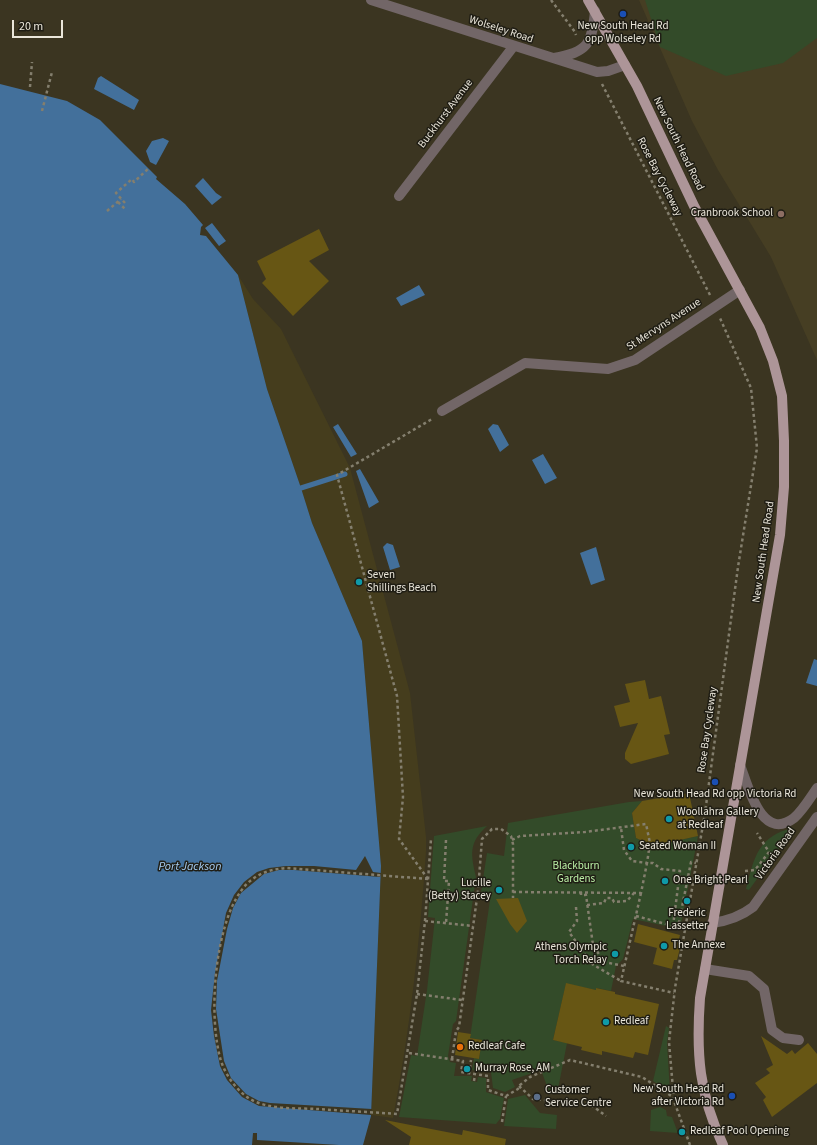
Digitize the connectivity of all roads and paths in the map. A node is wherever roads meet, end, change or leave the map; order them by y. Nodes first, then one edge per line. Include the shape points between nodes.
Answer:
1 (371, 0) edge
2 (551, 0) edge
3 (588, 0) edge
4 (595, 10) junction
5 (576, 41) dead end
6 (513, 47) junction
7 (552, 58) junction
8 (32, 62) dead end
9 (625, 65) junction
10 (52, 72) dead end
11 (30, 87) dead end
12 (604, 89) dead end
13 (42, 111) dead end
14 (149, 168) dead end
15 (399, 196) dead end
16 (121, 199) junction
17 (118, 202) junction
18 (125, 203) dead end
19 (126, 210) dead end
20 (107, 211) dead end
21 (740, 290) junction
22 (710, 294) dead end
23 (721, 320) dead end
24 (442, 411) dead end
25 (430, 421) dead end
26 (740, 765) junction
27 (817, 788) edge
28 (817, 817) edge
29 (621, 828) junction
30 (757, 832) dead end
31 (431, 839) dead end
32 (446, 840) dead end
33 (512, 840) junction
34 (647, 863) junction
35 (696, 863) junction
36 (745, 871) dead end
37 (428, 879) junction
38 (513, 892) junction
39 (581, 892) junction
40 (634, 893) junction
41 (641, 893) junction
42 (513, 898) dead end
43 (587, 905) junction
44 (576, 907) dead end
45 (636, 916) junction
46 (425, 921) junction
47 (446, 923) junction
48 (712, 923) junction
49 (473, 926) junction
50 (673, 926) junction
51 (624, 966) junction
52 (705, 969) junction
53 (621, 981) junction
54 (674, 993) junction
55 (418, 994) junction
56 (462, 1000) junction
57 (799, 1040) dead end
58 (409, 1053) junction
59 (452, 1059) junction
60 (471, 1060) dead end
61 (469, 1074) junction
62 (475, 1075) junction
63 (474, 1081) dead end
64 (519, 1086) junction
65 (506, 1096) junction
66 (674, 1097) junction
67 (606, 1116) dead end
68 (502, 1122) dead end
69 (690, 1145) edge
70 (722, 1145) edge

1 - 6 street, Wolseley Road
2 - 5 path via 575,32
3 - 4 main road, New South Head Road
4 - 7 street via 593,31 584,48 572,54
4 - 9 main road, New South Head Road
6 - 7 street, Wolseley Road
6 - 15 street, Buckhurst Avenue
7 - 9 street, Wolseley Road via 597,72
8 - 11 path
9 - 21 main road, New South Head Road via 694,206
10 - 13 path
12 - 22 path, Rose Bay Cycleway
14 - 16 path via 134,182 132,179 116,193
16 - 17 path
16 - 18 path
17 - 19 path
17 - 20 path
21 - 24 street, St Mervyns Avenue via 635,360 608,369 525,363
21 - 26 main road, New South Head Road via 771,354 782,396 784,480 780,535
23 - 35 path, Rose Bay Cycleway via 751,388 757,448
25 - 37 path via 337,475 397,696 403,798 399,839
26 - 27 street via 756,807 761,815 770,821 780,823 793,818
26 - 48 main road, New South Head Road
28 - 48 street, Victoria Road via 753,907 736,918
29 - 33 path via 520,836
29 - 34 path via 624,850 632,861
29 - 34 path via 646,824 650,843
30 - 36 path via 769,852 755,870
31 - 37 path
32 - 47 path via 444,881 449,881
33 - 38 path
33 - 49 path via 511,836 501,829 492,829 482,839
34 - 41 path
34 - 50 path via 653,863 662,869 680,871
35 - 50 path via 691,862 678,927
35 - 54 path, Rose Bay Cycleway
37 - 46 path
37 - 58 path via 304,868 271,869 250,881 232,905 216,975 215,1020 221,1061 229,1078 239,1090 261,1104 397,1114
38 - 39 path
38 - 42 path
39 - 40 path
39 - 43 path via 581,896 586,895
40 - 41 path
40 - 43 path via 627,901 614,902 612,898 606,898 604,903
41 - 45 path
43 - 51 path via 593,944 604,962
44 - 53 path via 577,921 569,932 592,964
45 - 50 path
45 - 51 path
46 - 47 path
46 - 55 path
47 - 49 path
48 - 52 main road, New South Head Road
49 - 56 path
51 - 53 path
52 - 57 street via 749,976 764,989 772,1030 783,1038
52 - 70 main road, New South Head Road via 700,998 699,1070 705,1099
53 - 54 path
54 - 66 path, Rose Bay Cycleway via 669,1042
55 - 56 path
55 - 58 path
56 - 59 path
58 - 59 path
59 - 61 path via 463,1061 461,1072
60 - 61 path
61 - 62 path
62 - 63 path
62 - 65 path via 488,1076 488,1090
64 - 65 path
64 - 66 path via 534,1075 570,1060 642,1077
64 - 67 path via 533,1099 590,1104
65 - 68 path
66 - 69 path, Rose Bay Cycleway

